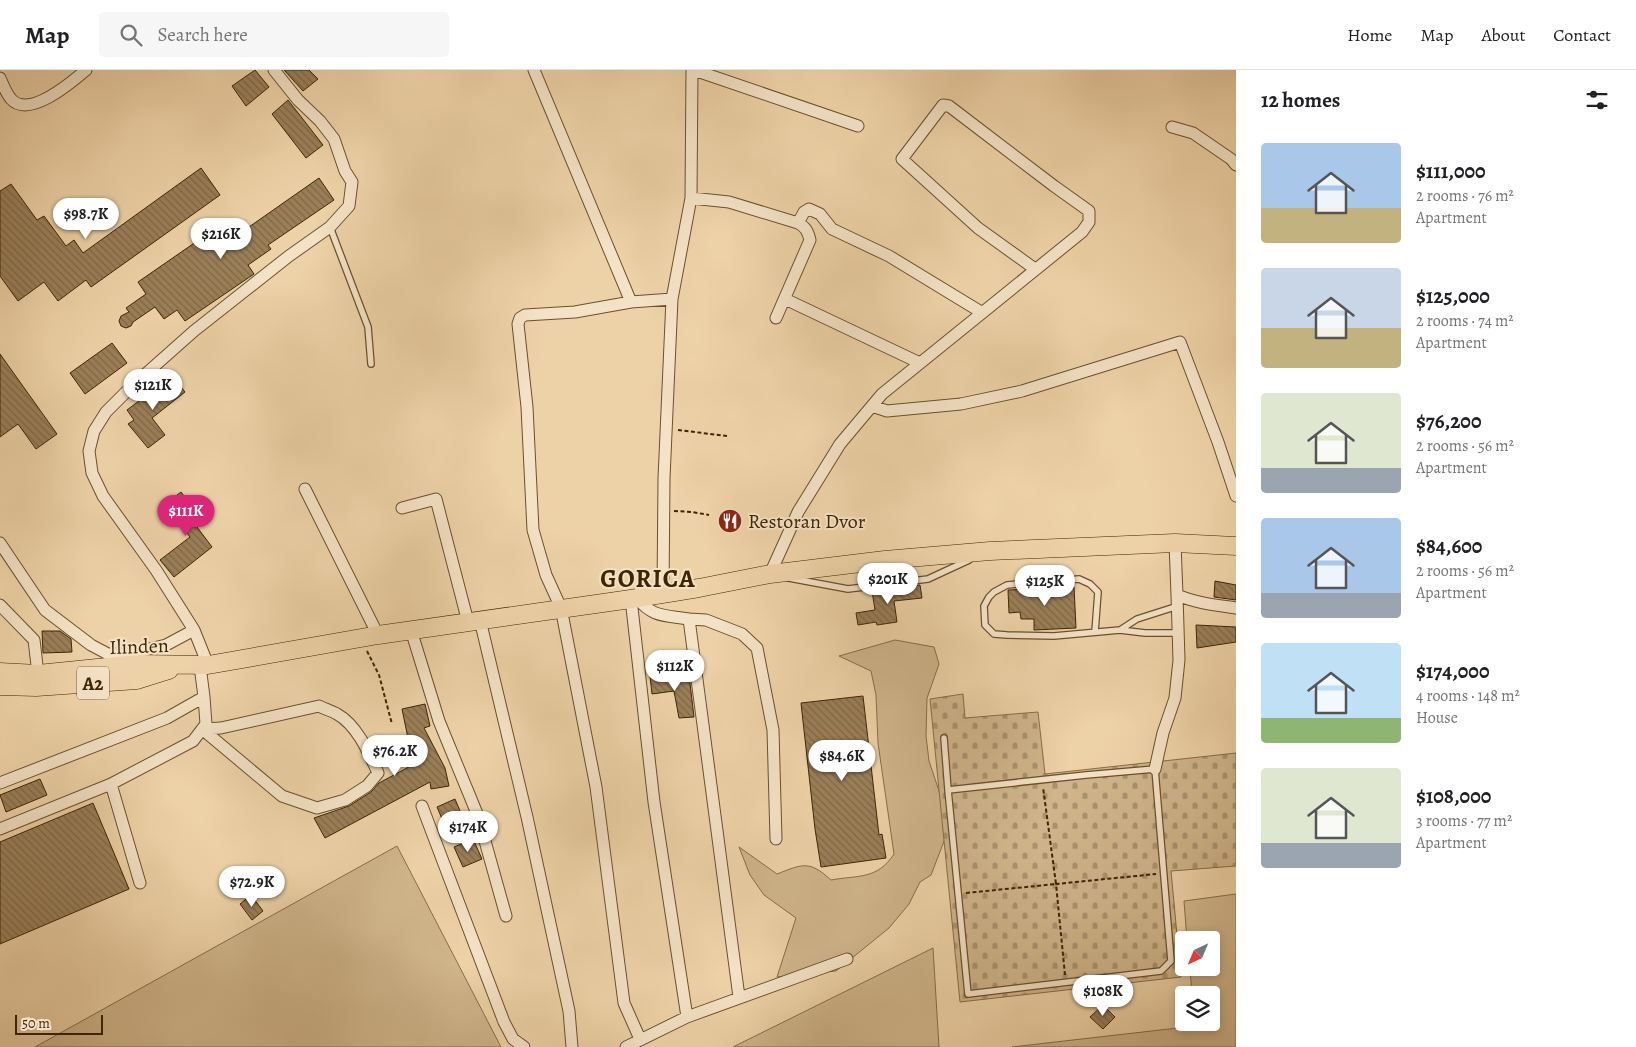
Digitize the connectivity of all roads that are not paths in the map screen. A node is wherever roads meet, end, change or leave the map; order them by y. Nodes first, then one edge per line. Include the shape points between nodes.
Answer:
1 (86, 70) edge
2 (274, 70) edge
3 (534, 70) edge
4 (693, 70) edge
5 (0, 78) edge
6 (858, 126) dead end
7 (1172, 127) dead end
8 (1236, 165) edge
9 (691, 198) junction
10 (798, 223) junction
11 (330, 227) junction
12 (1035, 269) junction
13 (672, 299) junction
14 (785, 299) junction
15 (631, 302) junction
16 (981, 312) junction
17 (776, 318) dead end
18 (920, 363) junction
19 (371, 364) dead end
20 (872, 406) junction
21 (305, 489) dead end
22 (1236, 496) edge
23 (402, 508) dead end
24 (0, 543) edge
25 (1175, 543) junction
26 (1236, 546) edge
27 (990, 551) junction
28 (770, 574) junction
29 (663, 594) junction
30 (634, 598) junction
31 (1178, 601) junction
32 (0, 605) edge
33 (561, 608) junction
34 (1236, 608) edge
35 (689, 619) junction
36 (474, 621) junction
37 (194, 630) junction
38 (411, 630) junction
39 (1120, 630) junction
40 (1095, 632) junction
41 (1180, 633) junction
42 (370, 636) junction
43 (197, 665) junction
44 (0, 672) edge
45 (38, 674) junction
46 (0, 686) edge
47 (204, 697) junction
48 (202, 730) junction
49 (944, 738) dead end
50 (1155, 769) junction
51 (0, 783) edge
52 (111, 784) junction
53 (948, 790) junction
54 (422, 806) dead end
55 (0, 829) edge
56 (776, 839) dead end
57 (140, 883) dead end
58 (506, 916) dead end
59 (847, 959) dead end
60 (739, 997) junction
61 (687, 1017) junction
62 (640, 1039) junction
63 (524, 1047) edge
64 (572, 1047) edge
65 (626, 1047) edge

1 - 5 street via 59,91 41,101 24,105 12,101
2 - 11 street via 334,139 352,182 349,206
3 - 15 street
4 - 6 street
4 - 9 street
7 - 8 street via 1193,133
9 - 10 street via 729,202
9 - 13 street
10 - 14 street via 808,232 810,240
10 - 16 street via 804,212 814,211 832,229 890,256
11 - 19 lane via 368,327
11 - 37 street via 194,331 106,412 94,431 89,452 92,473 103,496
12 - 12 street via 1082,232 1089,222 1089,211 949,106 943,105 902,159 978,228
12 - 16 street
13 - 15 street
13 - 29 street
14 - 17 street
14 - 18 street
15 - 33 street via 574,312 525,315 518,324 528,407 533,530 546,574
16 - 18 street
18 - 20 street
20 - 22 street via 887,411 970,402 1022,391 1180,342
20 - 28 street via 840,444 798,512
21 - 42 street
23 - 36 street via 436,499
24 - 37 street via 45,610 90,646 108,654 129,654 166,645
25 - 26 main road, A2
25 - 27 main road, A2
25 - 31 street
27 - 28 main road, A2
27 - 28 lane via 928,579 848,589
28 - 29 main road, A2
29 - 30 main road, A2
30 - 33 main road, A2
30 - 35 street via 654,614
30 - 61 street via 654,802
31 - 34 street
31 - 39 lane
31 - 41 street
32 - 45 street via 34,640
33 - 36 main road, A2
33 - 62 street via 596,787 624,1003
35 - 56 street via 706,620 742,634 757,648 773,730
35 - 60 street
36 - 38 main road, A2
36 - 64 street via 527,817 568,1012
37 - 43 street
38 - 42 main road, A2
38 - 58 street via 440,721 478,816
39 - 40 lane
39 - 41 lane via 1145,634
40 - 40 lane via 1098,592 1079,579 1007,585 994,592 984,606 985,625 994,634 1054,636
41 - 50 street via 1175,698
42 - 43 main road, A2
43 - 45 main road, Ilinden / A2 via 137,664
43 - 46 main road, Ilinden / A2 via 137,680 36,687
43 - 47 street
44 - 45 main road, Ilinden / A2
47 - 48 street via 206,724
47 - 51 street via 168,718
48 - 48 street via 282,796 316,808 345,800 367,786 378,772 354,729 339,715 319,706
48 - 52 street via 193,742
49 - 53 lane
50 - 53 lane
50 - 53 lane via 1171,961 1161,971 968,994
52 - 55 street
52 - 57 street
54 - 63 street via 504,1022 513,1040
59 - 60 street
60 - 61 street
61 - 62 street
62 - 65 street

